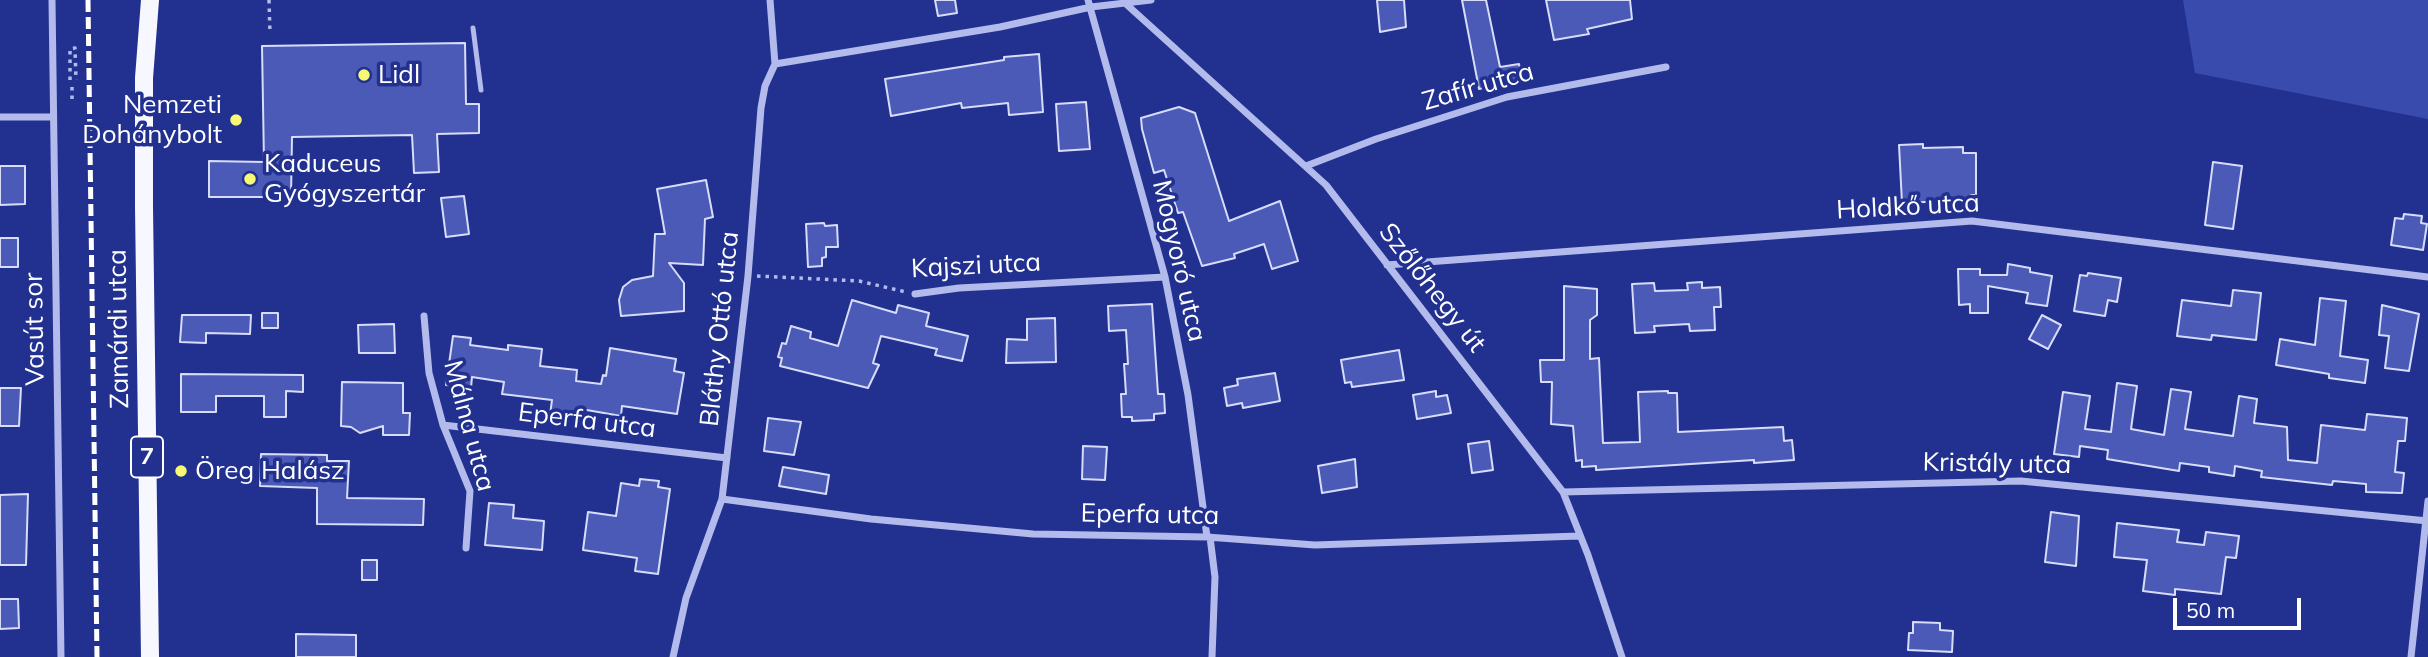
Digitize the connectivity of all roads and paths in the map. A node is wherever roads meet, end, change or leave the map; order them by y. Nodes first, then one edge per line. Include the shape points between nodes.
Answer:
1 (52, 0) edge
2 (150, 0) edge
3 (269, 0) edge
4 (769, 0) edge
5 (1151, 0) edge
6 (1089, 4) edge
7 (1126, 4) junction
8 (473, 28) dead end
9 (270, 33) dead end
10 (775, 64) junction
11 (1666, 67) dead end
12 (73, 80) joint
13 (72, 87) dead end
14 (481, 90) dead end
15 (72, 99) dead end
16 (0, 117) edge
17 (52, 117) junction
18 (1306, 166) junction
19 (1387, 265) junction
20 (748, 275) junction
21 (1165, 277) junction
22 (2428, 277) edge
23 (915, 294) joint
24 (424, 316) dead end
25 (443, 425) junction
26 (727, 458) junction
27 (1563, 492) junction
28 (722, 499) junction
29 (2428, 501) edge
30 (2427, 521) edge
31 (1579, 536) junction
32 (1208, 537) junction
33 (466, 548) dead end
34 (61, 657) edge
35 (150, 657) edge
36 (673, 657) edge
37 (1212, 657) edge
38 (1622, 657) edge
39 (2411, 657) edge

1 - 17 street, Vasút sor
2 - 35 main road, Zamárdi utca / 7 via 144,78
3 - 9 path
4 - 10 street, Bláthy Ottó utca
5 - 7 street
6 - 7 street
6 - 10 street via 1000,27
6 - 21 street, Mogyoró utca
7 - 18 street, Szőlőhegy út
8 - 14 lane
10 - 20 street, Bláthy Ottó utca via 761,108
11 - 18 street, Zafír utca via 1507,97
12 - 12 path via 70,49 75,48
13 - 15 path
16 - 17 street
17 - 34 street, Vasút sor
18 - 19 street, Szőlőhegy út
19 - 22 street, Holdkő utca via 1972,221
19 - 27 street, Szőlőhegy út
20 - 23 path, Kajszi utca via 859,281
20 - 26 street, Bláthy Ottó utca
21 - 23 street, Kajszi utca
21 - 32 street, Mogyoró utca
24 - 25 street, Málna utca via 429,373
25 - 26 street, Eperfa utca
25 - 33 street, Málna utca via 470,491
26 - 28 street, Bláthy Ottó utca
27 - 30 street, Kristály utca via 2021,481
27 - 31 street, Szőlőhegy út
28 - 32 street, Eperfa utca via 1033,534
28 - 36 street, Bláthy Ottó utca via 687,597
29 - 30 street
30 - 39 street
31 - 32 street, Eperfa utca via 1315,545
31 - 38 street, Szőlőhegy út
32 - 37 street, Mogyoró utca via 1215,577

